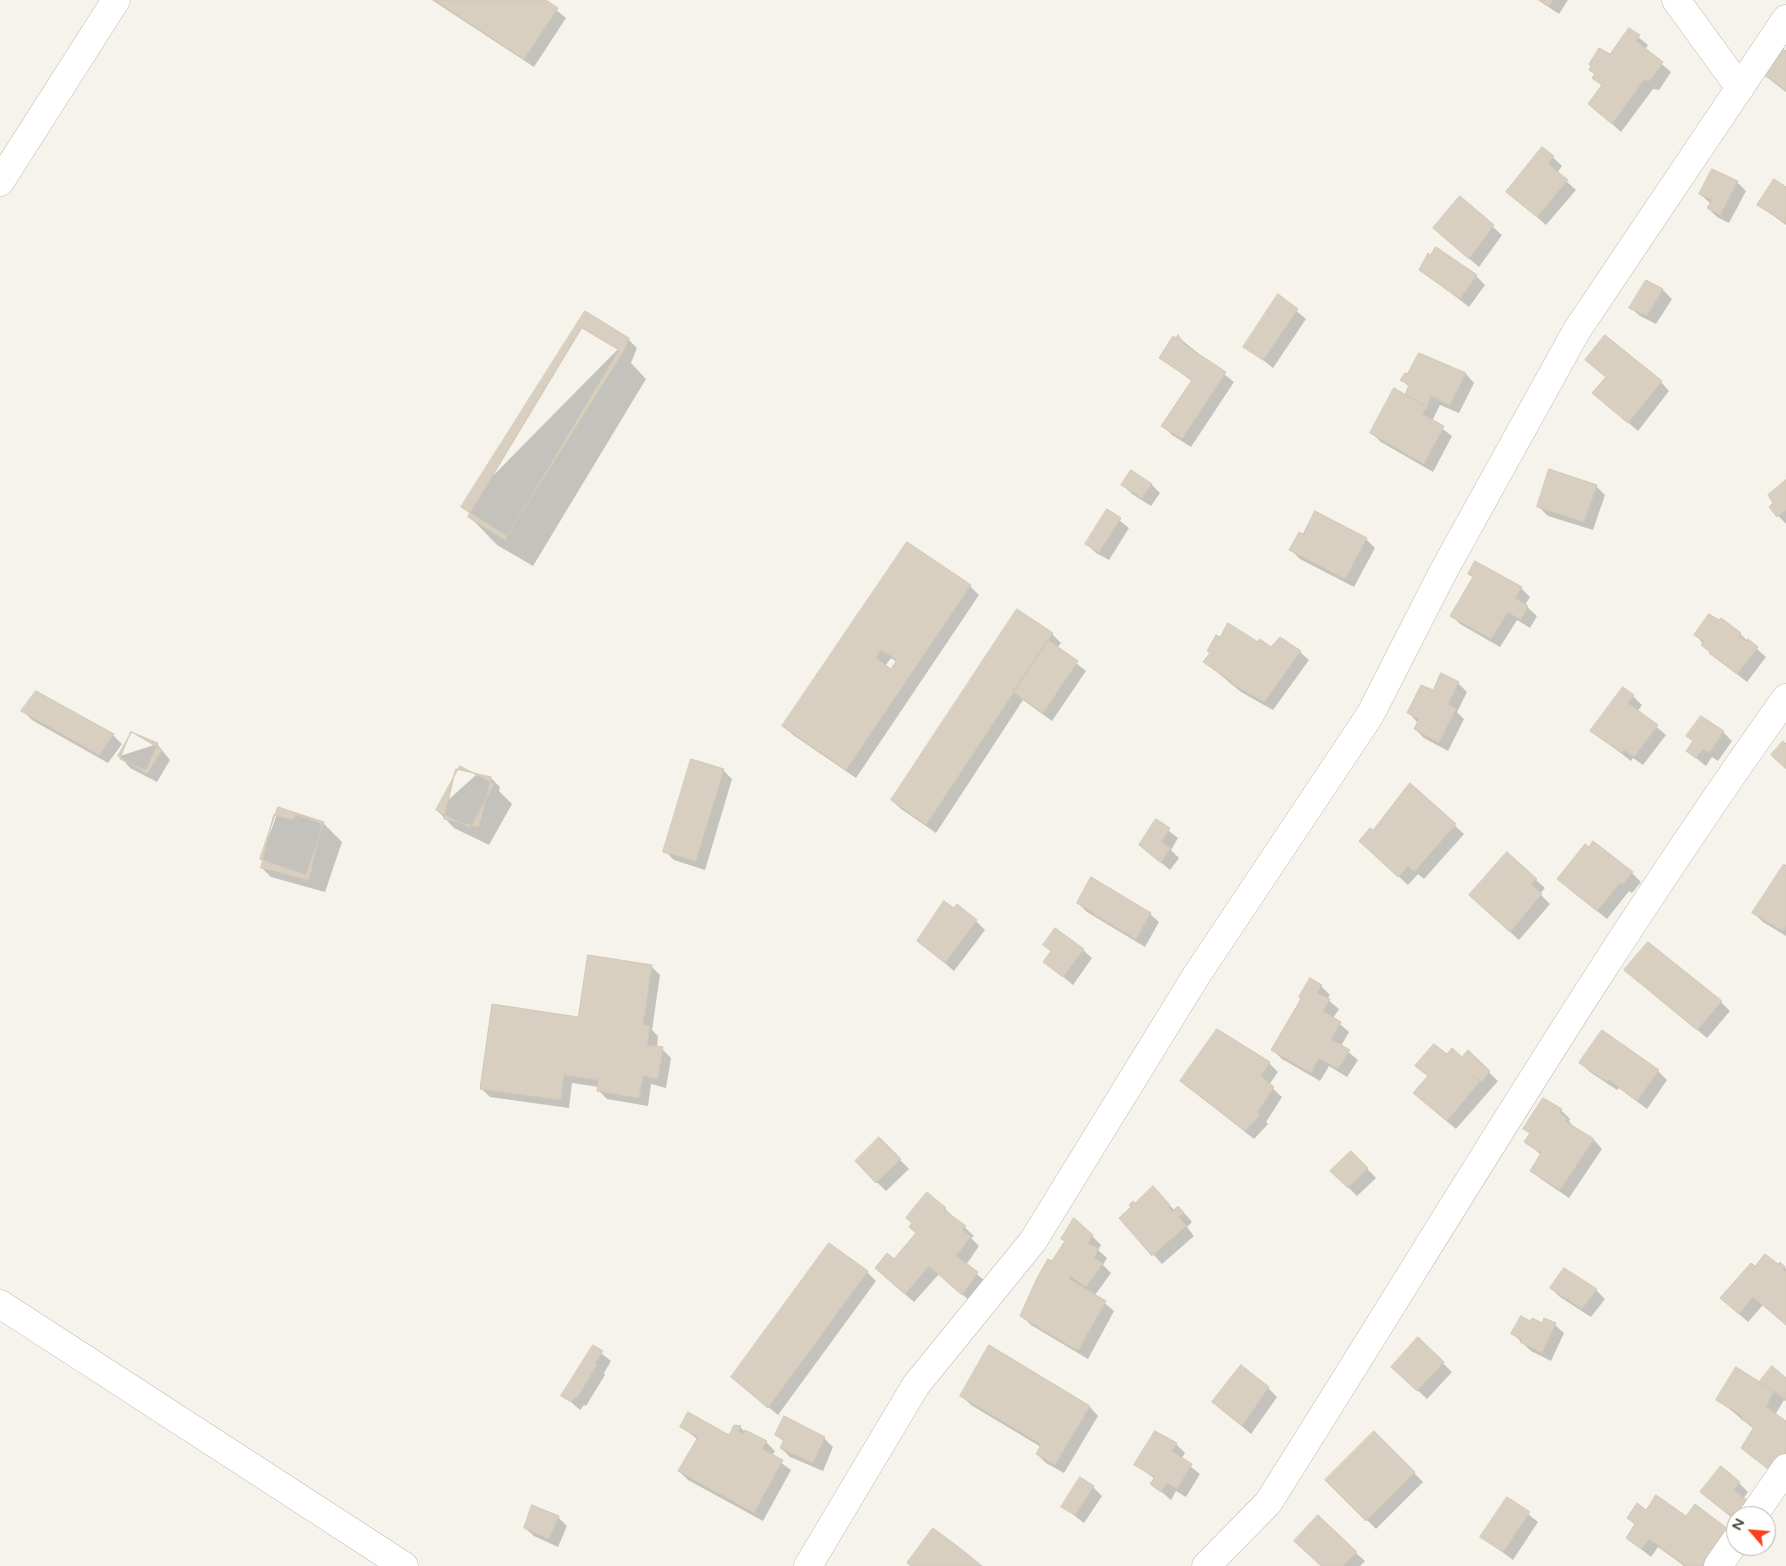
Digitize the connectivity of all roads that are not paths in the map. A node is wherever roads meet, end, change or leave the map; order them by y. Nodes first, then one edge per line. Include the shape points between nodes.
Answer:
1 (116, 0) edge
2 (1676, 0) edge
3 (1786, 19) edge
4 (1740, 88) junction
5 (0, 182) edge
6 (1786, 698) edge
7 (0, 1304) edge
8 (1786, 1468) edge
9 (1759, 1506) edge
10 (1726, 1554) edge
11 (404, 1566) edge
12 (808, 1566) edge
13 (1206, 1566) edge
14 (1718, 1566) edge

1 - 5 street
2 - 4 street
3 - 4 street
4 - 12 street via 1577,330 1443,572 1370,715 1196,976 1033,1241 916,1384
6 - 13 street via 1734,771 1568,1023 1268,1503
7 - 11 street
8 - 9 street
10 - 14 street

